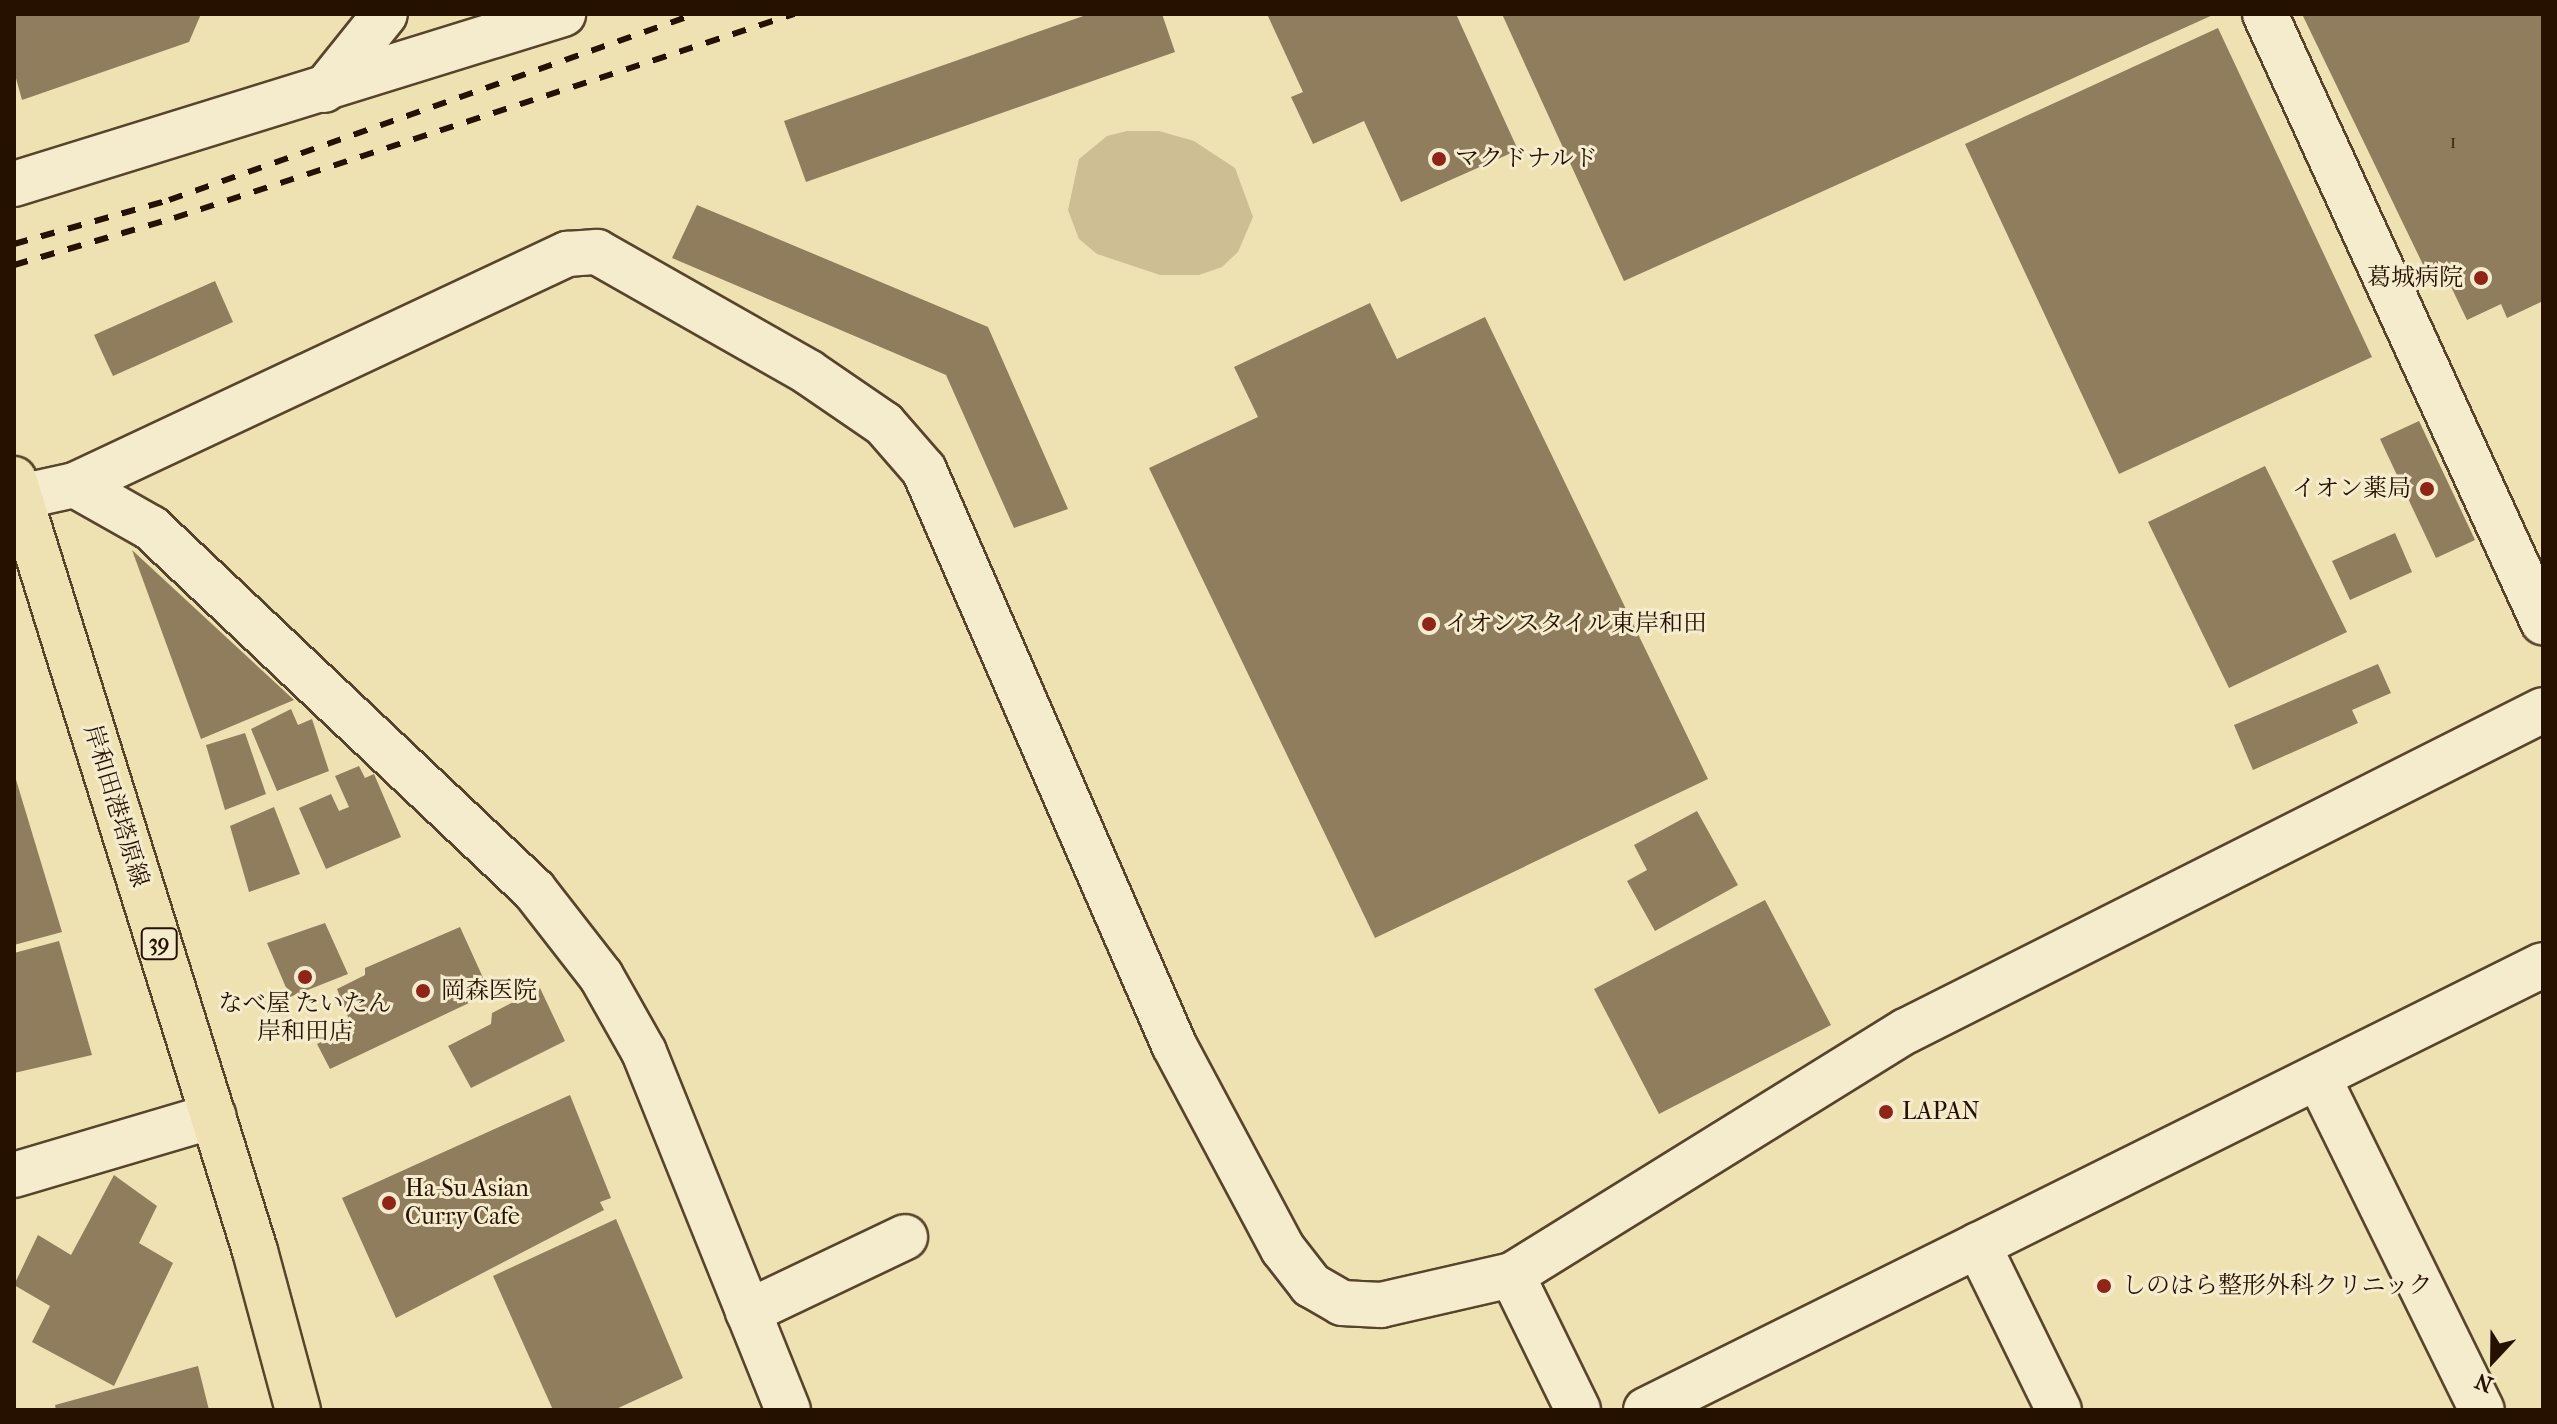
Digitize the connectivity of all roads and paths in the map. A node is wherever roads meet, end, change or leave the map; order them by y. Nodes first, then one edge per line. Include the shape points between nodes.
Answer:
1 (385, 14) edge
2 (563, 14) edge
3 (2265, 14) edge
4 (324, 90) junction
5 (14, 184) edge
6 (75, 485) junction
7 (17, 488) edge
8 (2543, 622) edge
9 (2543, 710) edge
10 (2543, 965) edge
11 (2318, 1077) junction
12 (213, 1116) junction
13 (14, 1175) edge
14 (905, 1237) dead end
15 (1978, 1245) junction
16 (1512, 1275) junction
17 (748, 1312) junction
18 (298, 1410) edge
19 (788, 1410) edge
20 (1578, 1410) edge
21 (1646, 1410) edge
22 (2059, 1410) edge
23 (2482, 1410) edge

1 - 4 street
2 - 4 street
3 - 8 street
4 - 5 street
6 - 7 street
6 - 16 street via 567,254 597,252 808,372 884,424 924,470 1174,1045 1283,1249 1311,1285 1342,1303 1381,1305
6 - 17 street via 151,528 534,890 601,976 644,1052
7 - 12 main road, 岸和田港塔原線 / 39
9 - 16 street via 1906,1031
10 - 11 street
11 - 15 street
11 - 23 street
12 - 13 street
12 - 18 main road, 岸和田港塔原線 / 39
14 - 17 street
15 - 21 street
15 - 22 street
16 - 20 street
17 - 19 street

